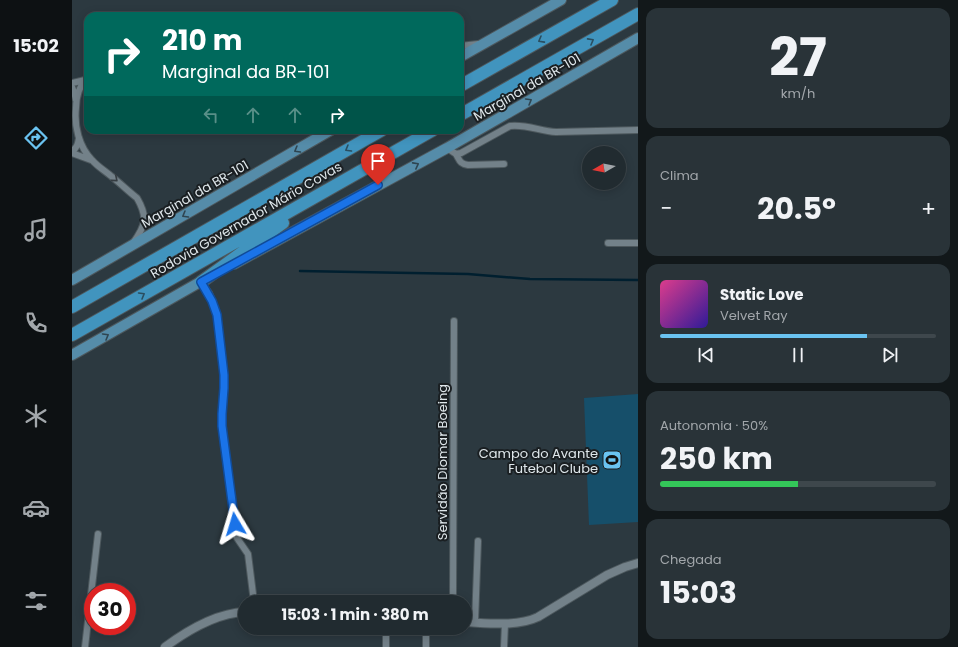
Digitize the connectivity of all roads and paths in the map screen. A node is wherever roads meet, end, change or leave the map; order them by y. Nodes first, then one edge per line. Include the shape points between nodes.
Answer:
1 (561, 0) edge
2 (612, 0) edge
3 (638, 14) edge
4 (638, 38) edge
5 (485, 43) junction
6 (638, 43) edge
7 (626, 45) junction
8 (464, 46) edge
9 (464, 55) edge
10 (505, 60) junction
11 (464, 75) edge
12 (84, 79) edge
13 (84, 82) edge
14 (72, 83) edge
15 (464, 84) edge
16 (72, 87) edge
17 (76, 101) junction
18 (464, 113) edge
19 (638, 130) edge
20 (324, 134) edge
21 (375, 134) edge
22 (426, 134) edge
23 (79, 138) junction
24 (447, 148) junction
25 (72, 152) edge
26 (456, 154) junction
27 (92, 160) junction
28 (504, 164) dead end
29 (340, 183) junction
30 (608, 243) dead end
31 (638, 243) edge
32 (130, 247) junction
33 (72, 280) edge
34 (201, 282) junction
35 (72, 307) edge
36 (454, 321) dead end
37 (72, 335) edge
38 (72, 356) edge
39 (98, 534) dead end
40 (478, 541) dead end
41 (638, 563) edge
42 (253, 595) edge
43 (453, 595) edge
44 (238, 613) edge
45 (475, 622) joint
46 (505, 623) junction
47 (386, 635) edge
48 (426, 635) edge
49 (85, 647) edge
50 (165, 647) edge
51 (386, 647) edge
52 (426, 647) edge
53 (504, 647) edge

1 - 5 main road
2 -> 10 highway
18 -> 3 highway
4 - 7 main road, Marginal da BR-101
5 - 8 street
5 - 9 main road
6 - 7 street
24 -> 7 main road, Marginal da BR-101
10 - 11 highway
10 - 15 highway
12 - 14 street
13 - 17 street
16 - 17 street
17 - 23 street
19 - 26 street via 547,132 518,125 510,126
20 -> 32 main road, Marginal da BR-101
21 -> 35 highway, Rodovia Governador Mário Covas
22 - 29 highway, Rodovia Governador Mário Covas
23 - 25 street
23 - 27 street
24 - 26 street
34 -> 24 main road, Marginal da BR-101
25 - 27 street
26 - 28 street via 463,164
27 -> 32 street via 137,198 142,206 144,224
29 - 34 highway
37 -> 29 highway, Rodovia Governador Mário Covas
30 - 31 street
32 - 33 main road, Marginal da BR-101
38 -> 34 main road, Marginal da BR-101
34 - 42 street via 217,315 224,375 222,426 237,538 248,554
36 - 43 street, Servidão Diomar Boeing
39 - 49 street
40 - 45 street
41 - 46 street via 607,575 538,617 526,622
44 - 50 street via 219,617
45 - 46 street
46 - 53 street
47 - 51 street
48 - 52 street

